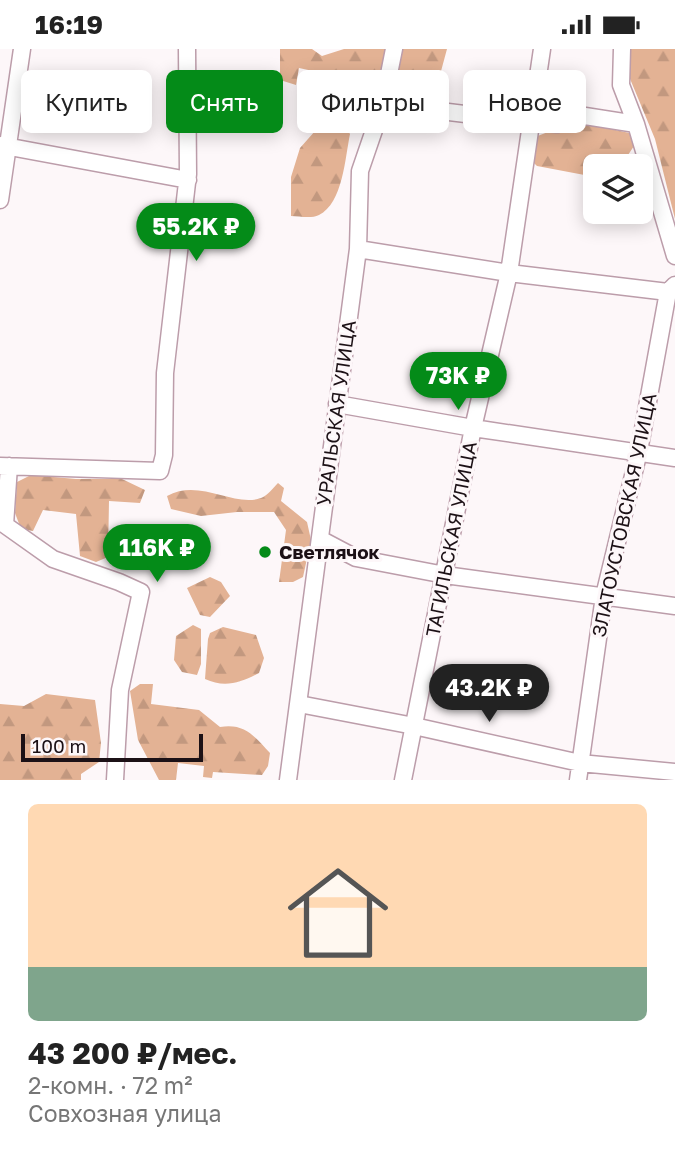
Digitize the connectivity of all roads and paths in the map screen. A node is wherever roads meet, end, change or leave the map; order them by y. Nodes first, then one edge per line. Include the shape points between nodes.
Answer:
1 (22, 49) edge
2 (187, 49) edge
3 (394, 49) edge
4 (542, 49) edge
5 (622, 49) edge
6 (390, 70) edge
7 (539, 70) edge
8 (586, 116) edge
9 (636, 124) junction
10 (373, 133) edge
11 (529, 133) edge
12 (4, 145) edge
13 (188, 180) junction
14 (0, 200) edge
15 (358, 249) junction
16 (675, 256) edge
17 (509, 273) junction
18 (672, 289) edge
19 (337, 404) junction
20 (473, 428) junction
21 (639, 451) junction
22 (675, 458) edge
23 (5, 466) edge
24 (320, 539) junction
25 (446, 576) junction
26 (604, 596) junction
27 (675, 606) edge
28 (299, 704) junction
29 (414, 726) junction
30 (580, 763) junction
31 (675, 772) edge
32 (115, 780) edge
33 (288, 780) edge
34 (404, 780) edge
35 (578, 780) edge

1 - 12 street
2 - 13 street
3 - 6 street, УРАЛЬСКАЯ УЛИЦА
4 - 7 street, ТАГИЛЬСКАЯ УЛИЦА
5 - 9 street via 621,85
8 - 9 street
9 - 16 street
10 - 15 street, УРАЛЬСКАЯ УЛИЦА via 360,171
11 - 17 street, ТАГИЛЬСКАЯ УЛИЦА
12 - 13 street
12 - 14 street
13 - 23 street via 165,373 160,471
15 - 17 street
15 - 19 street, УРАЛЬСКАЯ УЛИЦА
17 - 18 street
17 - 20 street, ТАГИЛЬСКАЯ УЛИЦА
18 - 21 street, ЗЛАТОУСТОВСКАЯ УЛИЦА
19 - 20 street
19 - 24 street, УРАЛЬСКАЯ УЛИЦА
20 - 21 street
20 - 25 street, ТАГИЛЬСКАЯ УЛИЦА
21 - 22 street
21 - 26 street, ЗЛАТОУСТОВСКАЯ УЛИЦА
23 - 32 street via 5,525 54,559 141,592 120,690
24 - 25 street via 356,558
24 - 28 street, УРАЛЬСКАЯ УЛИЦА
25 - 26 street
25 - 29 street, ТАГИЛЬСКАЯ УЛИЦА
26 - 27 street
26 - 30 street, ЗЛАТОУСТОВСКАЯ УЛИЦА
28 - 29 street
28 - 33 street, УРАЛЬСКАЯ УЛИЦА
29 - 30 street
29 - 34 street, ТАГИЛЬСКАЯ УЛИЦА
30 - 31 street
30 - 35 street, ЗЛАТОУСТОВСКАЯ УЛИЦА

